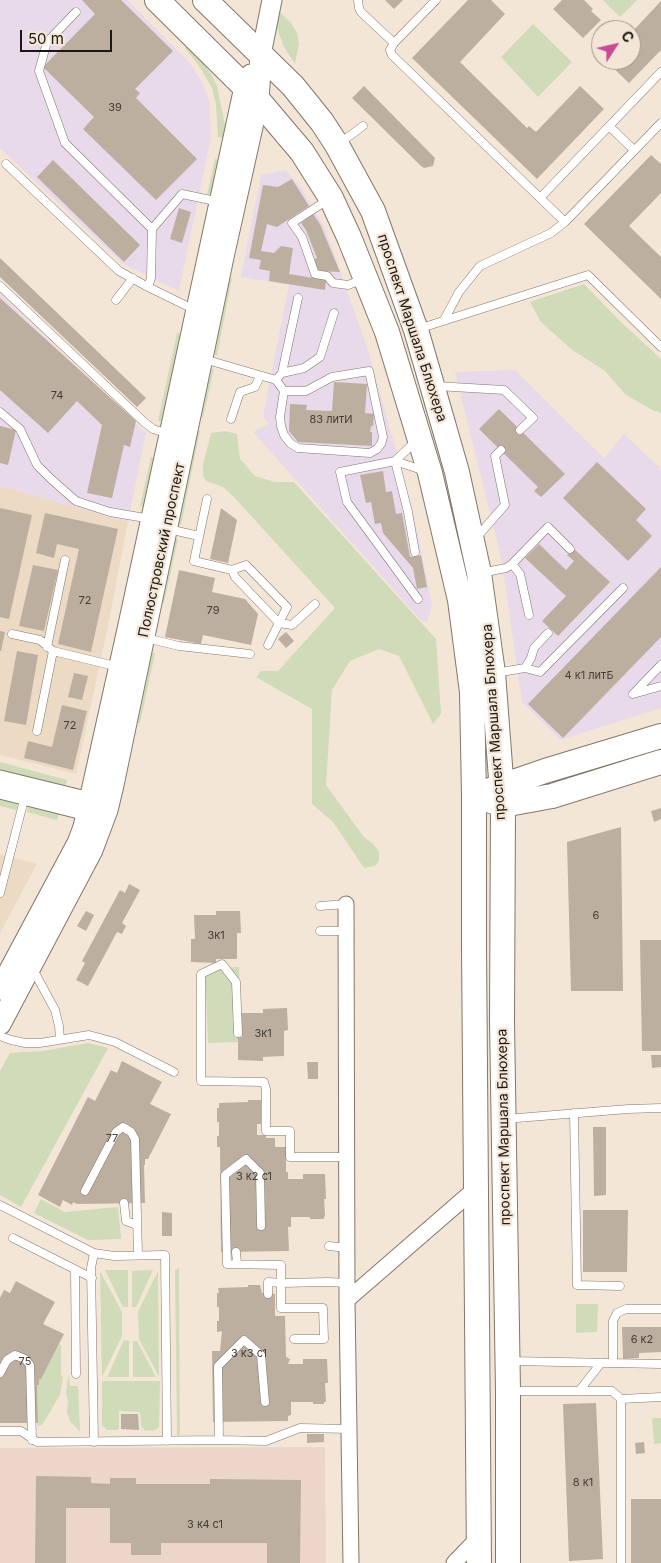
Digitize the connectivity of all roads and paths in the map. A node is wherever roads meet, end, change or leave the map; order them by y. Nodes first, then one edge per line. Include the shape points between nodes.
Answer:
1 (158, 0) edge
2 (204, 0) edge
3 (272, 0) edge
4 (358, 0) edge
5 (436, 0) edge
6 (76, 12) dead end
7 (394, 43) junction
8 (261, 55) junction
9 (661, 72) edge
10 (252, 93) junction
11 (661, 122) edge
12 (362, 126) dead end
13 (609, 126) junction
14 (337, 145) junction
15 (634, 150) junction
16 (6, 164) dead end
17 (331, 198) junction
18 (540, 198) junction
19 (220, 202) junction
20 (565, 222) junction
21 (152, 229) junction
22 (133, 278) junction
23 (366, 278) junction
24 (0, 286) edge
25 (148, 287) junction
26 (298, 298) dead end
27 (116, 300) dead end
28 (204, 312) junction
29 (334, 313) dead end
30 (444, 320) junction
31 (416, 330) junction
32 (661, 347) edge
33 (195, 357) junction
34 (282, 373) junction
35 (260, 376) junction
36 (276, 380) junction
37 (432, 386) junction
38 (284, 391) junction
39 (0, 412) edge
40 (231, 419) dead end
41 (520, 430) dead end
42 (178, 437) junction
43 (420, 438) junction
44 (501, 450) dead end
45 (395, 462) junction
46 (430, 473) junction
47 (207, 499) dead end
48 (159, 524) junction
49 (200, 536) junction
50 (473, 541) junction
51 (570, 549) dead end
52 (415, 552) dead end
53 (65, 560) dead end
54 (512, 564) junction
55 (232, 570) junction
56 (479, 573) junction
57 (623, 588) dead end
58 (418, 599) dead end
59 (314, 604) dead end
60 (529, 615) dead end
61 (278, 623) junction
62 (548, 633) dead end
63 (12, 634) dead end
64 (135, 636) junction
65 (268, 645) dead end
66 (50, 649) junction
67 (250, 654) dead end
68 (661, 665) edge
69 (525, 668) junction
70 (128, 669) junction
71 (493, 673) junction
72 (661, 686) edge
73 (37, 731) dead end
74 (661, 736) edge
75 (661, 762) edge
76 (0, 778) edge
77 (0, 791) edge
78 (26, 791) junction
79 (502, 795) junction
80 (474, 796) junction
81 (94, 808) junction
82 (2, 875) edge
83 (0, 893) edge
84 (346, 904) joint
85 (320, 906) dead end
86 (320, 931) dead end
87 (346, 931) junction
88 (22, 964) junction
89 (0, 989) edge
90 (0, 1024) edge
91 (238, 1033) dead end
92 (0, 1036) edge
93 (60, 1039) junction
94 (174, 1072) dead end
95 (661, 1108) edge
96 (574, 1114) junction
97 (503, 1120) junction
98 (346, 1157) junction
99 (476, 1188) junction
100 (85, 1191) dead end
101 (124, 1203) dead end
102 (0, 1205) edge
103 (137, 1225) junction
104 (261, 1226) dead end
105 (13, 1238) dead end
106 (329, 1246) dead end
107 (347, 1248) junction
108 (236, 1252) dead end
109 (94, 1253) junction
110 (138, 1255) junction
111 (236, 1264) junction
112 (75, 1270) junction
113 (92, 1278) junction
114 (281, 1283) junction
115 (347, 1283) junction
116 (620, 1286) dead end
117 (268, 1294) dead end
118 (347, 1300) junction
119 (661, 1309) edge
120 (294, 1339) dead end
121 (507, 1362) junction
122 (601, 1363) junction
123 (613, 1363) junction
124 (661, 1364) edge
125 (0, 1373) edge
126 (76, 1374) dead end
127 (508, 1391) junction
128 (579, 1391) junction
129 (661, 1396) edge
130 (621, 1399) junction
131 (265, 1402) dead end
132 (349, 1429) junction
133 (0, 1432) edge
134 (32, 1440) junction
135 (219, 1440) junction
136 (167, 1441) junction
137 (94, 1442) junction
138 (479, 1537) junction
139 (351, 1563) edge
140 (454, 1563) edge
141 (479, 1563) edge
142 (508, 1563) edge
143 (621, 1563) edge

1 - 10 main road, проспект Маршала Блюхера
2 - 8 main road, проспект Маршала Блюхера
3 - 8 street, Полюстровский проспект
4 - 7 lane via 361,12
5 - 7 lane
6 - 21 lane via 46,42 39,71 65,143
7 - 18 lane via 390,50 394,57
8 - 10 main road, Полюстровский проспект
8 - 14 main road, проспект Маршала Блюхера via 293,86
9 - 13 lane
10 - 17 main road, проспект Маршала Блюхера via 302,152
10 - 19 main road, Полюстровский проспект
10 - 28 main road, Полюстровский проспект
11 - 15 lane
12 - 14 lane
13 - 15 lane
13 - 18 lane
14 - 31 main road, проспект Маршала Блюхера via 373,211
15 - 20 lane
16 - 22 lane via 119,271
17 - 23 main road, проспект Маршала Блюхера
17 - 23 lane via 292,223 302,237 315,274 328,276 334,283 348,285
18 - 20 lane
19 - 21 lane via 182,194
19 - 28 main road, Полюстровский проспект
20 - 30 lane via 551,233 480,266 459,292
21 - 25 lane
22 - 25 lane
22 - 27 lane
23 - 43 main road, проспект Маршала Блюхера via 387,332
24 - 42 lane via 144,422 153,429
25 - 28 lane
26 - 34 lane
28 - 33 main road, Полюстровский проспект
29 - 34 lane via 320,357 304,368
30 - 31 lane
30 - 32 lane via 588,275
31 - 37 main road, проспект Маршала Блюхера
33 - 35 lane
33 - 42 main road, Полюстровский проспект
34 - 36 lane
35 - 36 lane
35 - 40 lane via 255,387 240,392
36 - 38 lane
37 - 41 lane via 504,390 533,418
37 - 50 main road, проспект Маршала Блюхера
38 - 38 lane via 306,391 332,377 369,372 383,437 381,444 370,453 298,448 290,443 281,426
39 - 48 lane via 20,429 38,465 76,501
42 - 48 main road, Полюстровский проспект
43 - 45 lane
43 - 46 main road, проспект Маршала Блюхера
44 - 50 lane via 495,456 505,505
45 - 46 lane
45 - 52 lane
45 - 58 lane via 340,472 347,502
46 - 80 main road, проспект Маршала Блюхера via 460,600 472,692
47 - 49 lane
48 - 49 lane
48 - 64 main road, Полюстровский проспект
49 - 55 lane via 194,561
50 - 56 main road, проспект Маршала Блюхера
51 - 54 lane via 548,527
53 - 66 lane
54 - 56 lane
54 - 60 lane via 520,574
55 - 61 lane
55 - 61 lane via 246,565 287,607
56 - 71 main road, проспект Маршала Блюхера
57 - 69 lane via 540,672
59 - 61 lane via 292,625
61 - 65 lane
62 - 69 lane via 534,648
63 - 66 lane via 40,640
64 - 67 lane via 179,646
64 - 70 main road, Полюстровский проспект
66 - 70 lane
66 - 73 lane
68 - 72 lane via 633,694
69 - 71 lane
70 - 81 main road, Полюстровский проспект
71 - 79 main road, проспект Маршала Блюхера
74 - 79 main road
75 - 79 main road via 552,796
76 - 78 street
77 - 78 street
78 - 81 street
78 - 82 lane
79 - 80 main road
79 - 97 main road, проспект Маршала Блюхера
80 - 99 main road, проспект Маршала Блюхера
81 - 88 main road, Полюстровский проспект
82 - 83 lane
84 - 85 lane
84 - 87 street
86 - 87 lane
87 - 98 street
88 - 89 main road, Полюстровский проспект
88 - 90 main road, Полюстровский проспект
88 - 93 lane via 36,975 55,1010
91 - 98 lane via 236,982 222,964 201,974 201,1081 225,1078 264,1082 266,1131 290,1131 290,1157
92 - 93 lane via 25,1043
93 - 94 lane via 89,1035 115,1042
95 - 96 lane
96 - 97 lane
96 - 116 lane via 577,1285
97 - 121 main road, проспект Маршала Блюхера
98 - 107 street
99 - 118 street
99 - 138 main road, проспект Маршала Блюхера
100 - 103 lane via 116,1132 123,1127 131,1132 135,1139
101 - 103 lane via 126,1221
102 - 109 lane
103 - 110 lane
104 - 111 lane via 260,1173 246,1159 225,1175 227,1264
105 - 112 lane
106 - 107 lane
107 - 115 street
108 - 111 lane
109 - 110 lane
109 - 113 lane
110 - 136 lane via 165,1254
111 - 114 lane via 281,1265
112 - 113 lane
112 - 126 lane
113 - 137 lane
114 - 115 lane
114 - 117 lane via 268,1282
114 - 120 lane via 281,1308 323,1308 324,1339
115 - 118 street
118 - 132 street
119 - 123 lane via 626,1309 617,1313 613,1321
121 - 122 lane
121 - 127 main road, проспект Маршала Блюхера
122 - 123 lane
122 - 128 lane
123 - 124 lane
125 - 134 lane via 7,1360 15,1355 30,1365
127 - 128 lane
127 - 142 main road, проспект Маршала Блюхера
128 - 130 lane via 612,1391
129 - 130 lane
130 - 143 lane
131 - 135 lane via 261,1354 244,1340 218,1366
132 - 135 lane via 300,1428 266,1441
132 - 139 street
133 - 134 lane via 21,1431
134 - 137 lane
135 - 136 lane
136 - 137 lane
138 - 140 street
138 - 141 main road, проспект Маршала Блюхера

